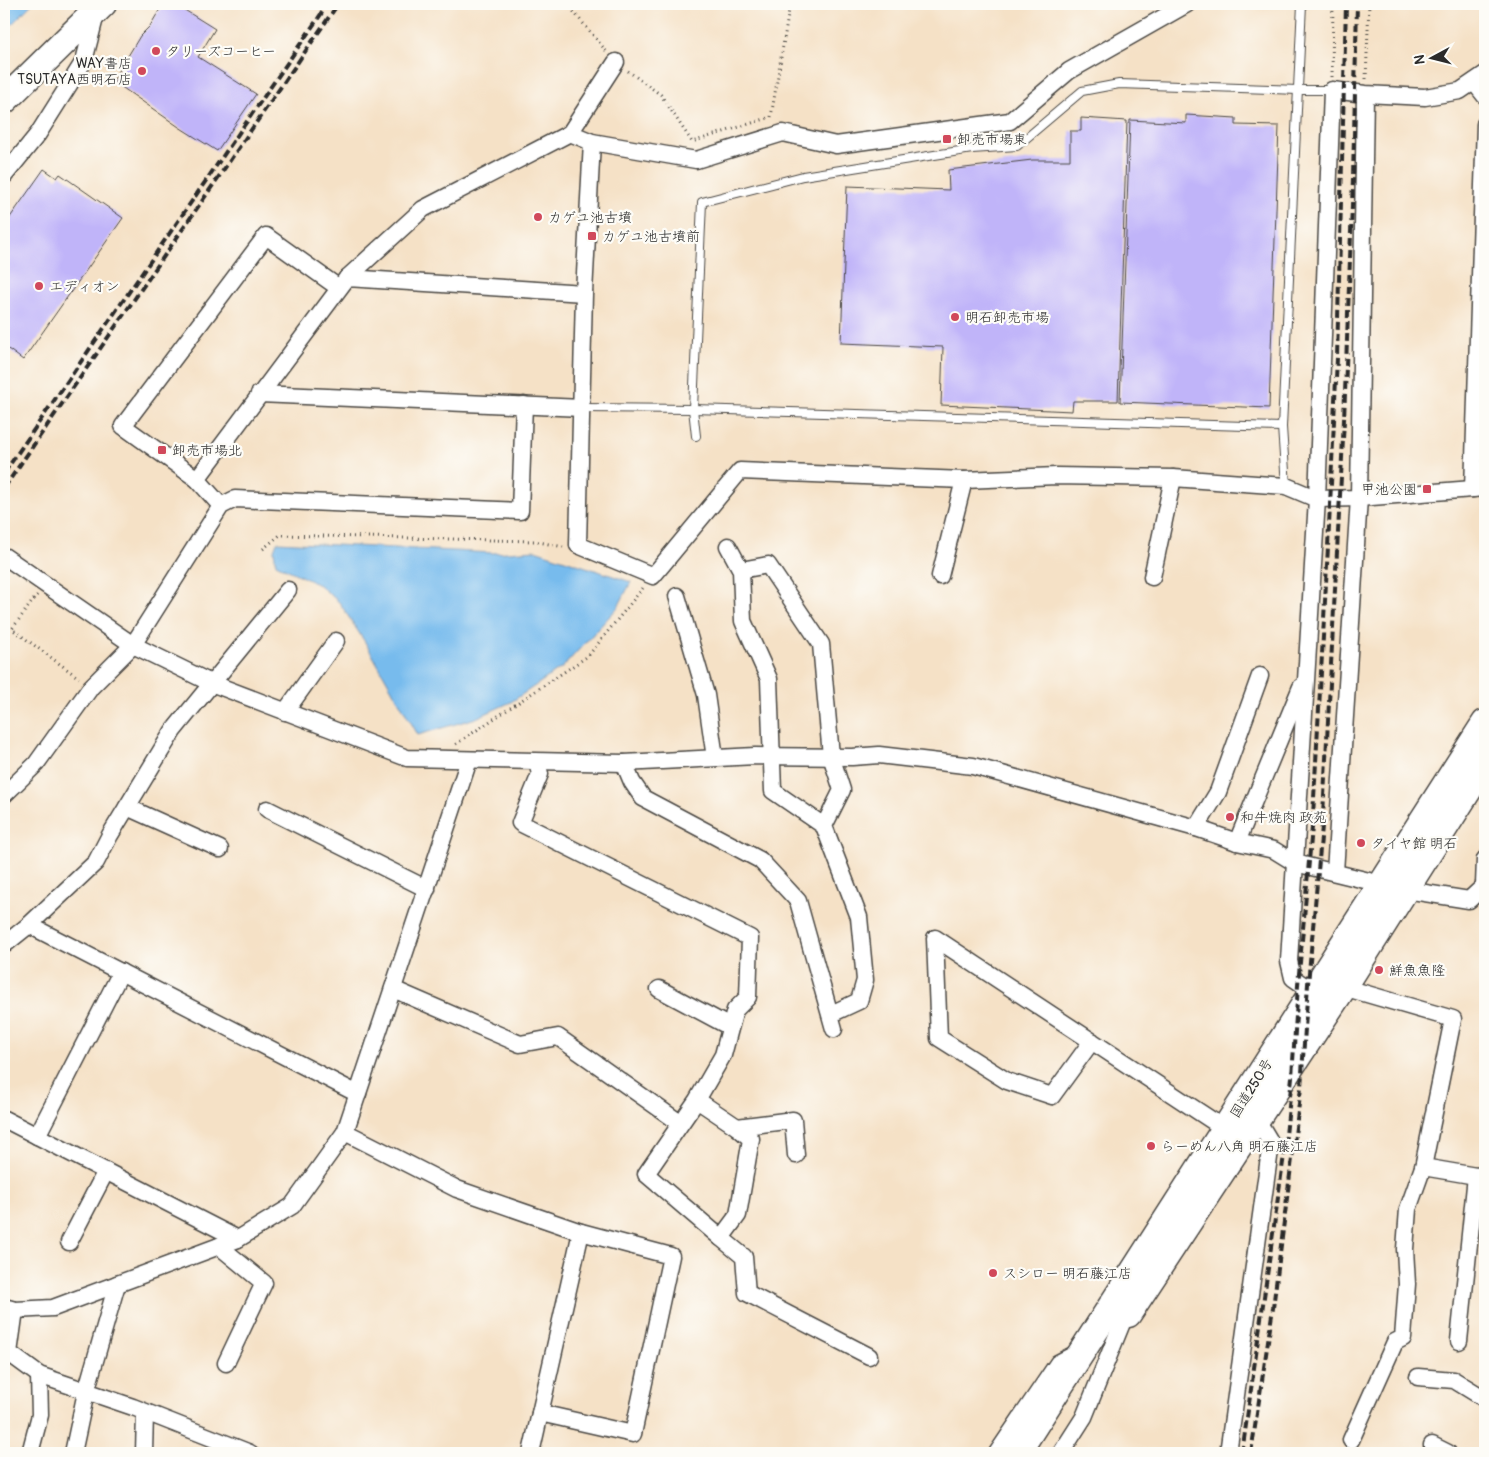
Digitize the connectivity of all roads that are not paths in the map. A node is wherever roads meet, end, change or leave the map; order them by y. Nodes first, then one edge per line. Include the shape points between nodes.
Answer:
1 (1187, 4) edge
2 (1302, 4) edge
3 (100, 6) edge
4 (616, 62) road end
5 (1479, 78) edge
6 (1298, 90) junction
7 (1332, 90) junction
8 (1365, 94) junction
9 (1485, 96) edge
10 (4, 101) edge
11 (1485, 124) edge
12 (570, 133) junction
13 (592, 142) junction
14 (4, 176) edge
15 (343, 283) junction
16 (584, 293) junction
17 (259, 394) junction
18 (524, 405) junction
19 (582, 408) junction
20 (693, 408) junction
21 (1282, 427) junction
22 (696, 436) dead end
23 (1173, 478) junction
24 (197, 479) junction
25 (964, 480) junction
26 (1286, 486) junction
27 (1479, 489) edge
28 (1359, 498) junction
29 (1317, 499) junction
30 (221, 506) junction
31 (728, 546) dead end
32 (4, 556) edge
33 (741, 570) junction
34 (940, 576) dead end
35 (1152, 577) dead end
36 (288, 590) dead end
37 (678, 596) dead end
38 (336, 641) dead end
39 (133, 646) junction
40 (1307, 674) junction
41 (1260, 676) dead end
42 (211, 683) junction
43 (285, 712) junction
44 (1485, 723) edge
45 (771, 756) junction
46 (831, 756) junction
47 (715, 758) junction
48 (469, 760) junction
49 (537, 762) junction
50 (624, 763) junction
51 (1485, 764) edge
52 (4, 795) edge
53 (127, 807) junction
54 (267, 809) dead end
55 (824, 826) junction
56 (1196, 828) junction
57 (1237, 842) junction
58 (220, 849) dead end
59 (1485, 859) edge
60 (1295, 863) junction
61 (1335, 872) junction
62 (1485, 885) edge
63 (1394, 887) junction
64 (426, 889) junction
65 (29, 925) junction
66 (4, 945) edge
67 (121, 972) junction
68 (1344, 987) junction
69 (393, 989) junction
70 (659, 989) dead end
71 (1312, 991) junction
72 (730, 1027) junction
73 (1092, 1040) junction
74 (358, 1094) junction
75 (697, 1100) junction
76 (1256, 1118) junction
77 (4, 1119) edge
78 (680, 1123) junction
79 (737, 1128) junction
80 (1225, 1129) junction
81 (346, 1132) junction
82 (37, 1136) junction
83 (796, 1155) dead end
84 (1423, 1167) junction
85 (106, 1172) junction
86 (1481, 1176) edge
87 (581, 1232) junction
88 (721, 1238) junction
89 (238, 1239) junction
90 (69, 1242) dead end
91 (219, 1246) junction
92 (117, 1284) junction
93 (9, 1309) edge
94 (1122, 1323) junction
95 (1460, 1341) dead end
96 (1086, 1348) junction
97 (870, 1356) dead end
98 (226, 1363) dead end
99 (39, 1376) junction
100 (1418, 1377) dead end
101 (86, 1392) junction
102 (1485, 1399) edge
103 (145, 1413) junction
104 (540, 1413) junction
105 (1351, 1440) dead end
106 (1432, 1444) dead end
107 (30, 1453) edge
108 (72, 1453) edge
109 (144, 1453) edge
110 (246, 1453) edge
111 (531, 1453) edge
112 (997, 1453) edge
113 (1017, 1453) edge
114 (1039, 1453) edge
115 (1061, 1453) edge
116 (1228, 1453) edge
117 (1448, 1453) edge

1 - 13 street via 1069,71 1010,120 836,145 784,133 696,160
2 - 6 lane
3 - 10 highway
3 - 14 street via 84,61 38,134
4 - 12 street
5 - 8 street via 1460,91 1426,97
5 - 9 street
6 - 7 lane
6 - 20 lane via 1119,84 1082,90 1017,146 972,149 803,176 702,202
6 - 21 lane
7 - 8 street
7 - 29 street
8 - 28 street
11 - 27 street
12 - 13 street
12 - 15 street via 423,210
13 - 16 street
15 - 16 street
15 - 17 street
15 - 24 street via 266,236 123,426
16 - 19 street
17 - 18 street
17 - 24 street
18 - 19 street
18 - 30 street via 520,511 234,499
19 - 20 lane
19 - 25 street via 578,545 653,576 740,471
20 - 21 lane
20 - 22 lane
21 - 26 lane
23 - 25 street via 1056,476
23 - 26 street
23 - 35 street
24 - 30 street
25 - 34 street
26 - 29 street
27 - 28 street
28 - 29 street
28 - 61 street
29 - 40 street
30 - 39 street
31 - 33 street
32 - 39 street
33 - 45 street via 743,621 768,679
33 - 46 street via 768,565 821,644
36 - 42 street
37 - 47 street via 706,695
38 - 43 street
39 - 42 street
39 - 52 street via 91,687 36,764
40 - 57 street
40 - 60 street
41 - 56 street via 1218,792
42 - 43 street
42 - 53 street via 173,732
43 - 48 street via 407,758
44 - 63 highway, 国道250号
45 - 46 street
45 - 47 street
45 - 55 street via 772,791
46 - 55 street via 842,790
46 - 56 street via 879,755 973,766
47 - 50 street
48 - 49 street
48 - 64 street
49 - 50 street
49 - 72 street via 540,774 520,823 750,938 748,997 735,1010
50 - 55 street via 643,798 760,860 798,901 832,1022 859,1001 865,980 859,917
51 - 63 highway, 国道250号
53 - 58 street
53 - 65 street via 96,862
54 - 64 street
56 - 57 street
57 - 60 street via 1274,850
59 - 62 street
60 - 61 street
60 - 71 street via 1289,961 1293,978
61 - 63 street
62 - 63 street via 1469,900
63 - 68 highway, 国道250号
63 - 71 highway, 国道250号
64 - 69 street
65 - 66 street
65 - 67 street
67 - 74 street
67 - 82 street
68 - 76 highway, 国道250号
68 - 84 street via 1454,1019
69 - 74 street
69 - 78 street via 520,1044 558,1037
70 - 72 street
71 - 80 highway, 国道250号
72 - 75 street via 723,1055
73 - 73 street via 1059,1019 935,938 939,1038 1006,1081 1052,1096
73 - 80 street
74 - 81 street
75 - 78 street
75 - 79 street
76 - 94 highway, 国道250号
76 - 116 street via 1271,1143
77 - 82 street
78 - 88 street via 646,1174
79 - 83 street via 793,1120
79 - 88 street via 751,1139 738,1215
80 - 96 highway, 国道250号
81 - 87 street via 457,1189
81 - 89 street via 292,1206
82 - 85 street
84 - 86 street
84 - 105 street via 1408,1209 1403,1338 1395,1342
85 - 89 street
85 - 90 street
86 - 95 street
87 - 104 street
87 - 104 street via 671,1256 633,1434
88 - 97 street via 744,1257 746,1293
89 - 91 street
91 - 92 street
91 - 98 street via 264,1283
92 - 93 street via 53,1308
92 - 101 street
93 - 99 street via 9,1353
94 - 114 highway, 国道250号
94 - 115 street via 1084,1417
96 - 112 street via 1058,1364
96 - 113 highway, 国道250号
99 - 101 street
99 - 107 street via 40,1415
100 - 102 street via 1454,1380
101 - 103 street
101 - 108 street
103 - 109 street
103 - 110 street
104 - 111 street
106 - 117 street

